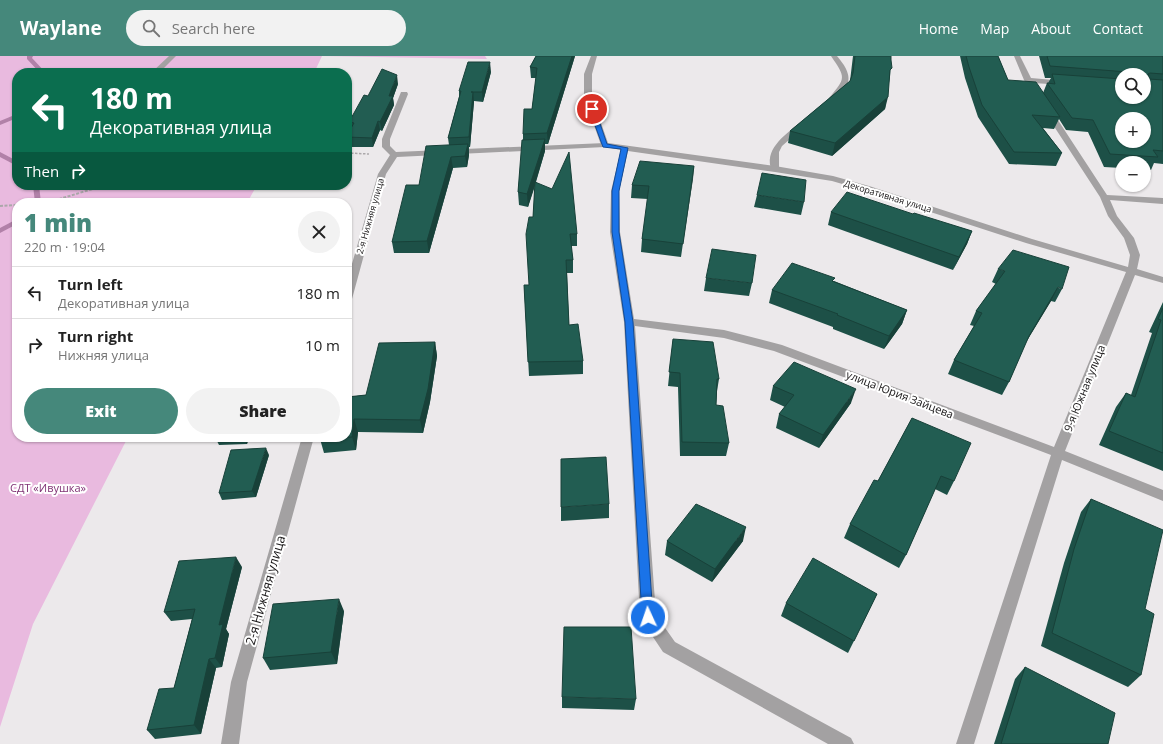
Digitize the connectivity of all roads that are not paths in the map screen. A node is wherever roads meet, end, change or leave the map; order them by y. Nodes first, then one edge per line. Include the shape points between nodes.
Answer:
1 (173, 56) edge
2 (594, 56) edge
3 (834, 56) edge
4 (1017, 56) edge
5 (160, 68) edge
6 (1028, 80) junction
7 (1075, 84) edge
8 (404, 94) dead end
9 (825, 105) edge
10 (808, 120) edge
11 (605, 145) junction
12 (625, 148) junction
13 (394, 155) junction
14 (775, 169) junction
15 (1104, 197) junction
16 (1163, 201) edge
17 (1132, 270) junction
18 (1163, 280) edge
19 (352, 281) edge
20 (629, 322) junction
21 (307, 442) edge
22 (1058, 453) junction
23 (1163, 496) edge
24 (230, 744) edge
25 (845, 744) edge
26 (965, 744) edge

1 - 5 street
2 - 11 street via 588,74 588,97
3 - 9 street via 846,72 847,80 843,89
4 - 6 street, 9-я Южная улица
6 - 7 street
6 - 15 street, 9-я Южная улица
8 - 13 street via 386,139 386,147
10 - 14 street via 779,145 775,152
11 - 12 street, Декоративная улица
11 - 13 street
12 - 14 street, Декоративная улица
12 - 20 street via 615,191 616,232
13 - 19 street, 2-я Нижняя улица via 382,174
14 - 17 street, Декоративная улица via 866,188 1029,241
15 - 16 street
15 - 17 street, 9-я Южная улица via 1129,238 1136,255
17 - 18 street, Декоративная улица
17 - 22 street, 9-я Южная улица
20 - 22 street, улица Юрия Зайцева via 724,334 778,348
20 - 25 street via 648,617 669,647
21 - 24 street, 2-я Нижняя улица via 239,682
22 - 23 street, улица Юрия Зайцева
22 - 26 street, 9-я Южная улица

